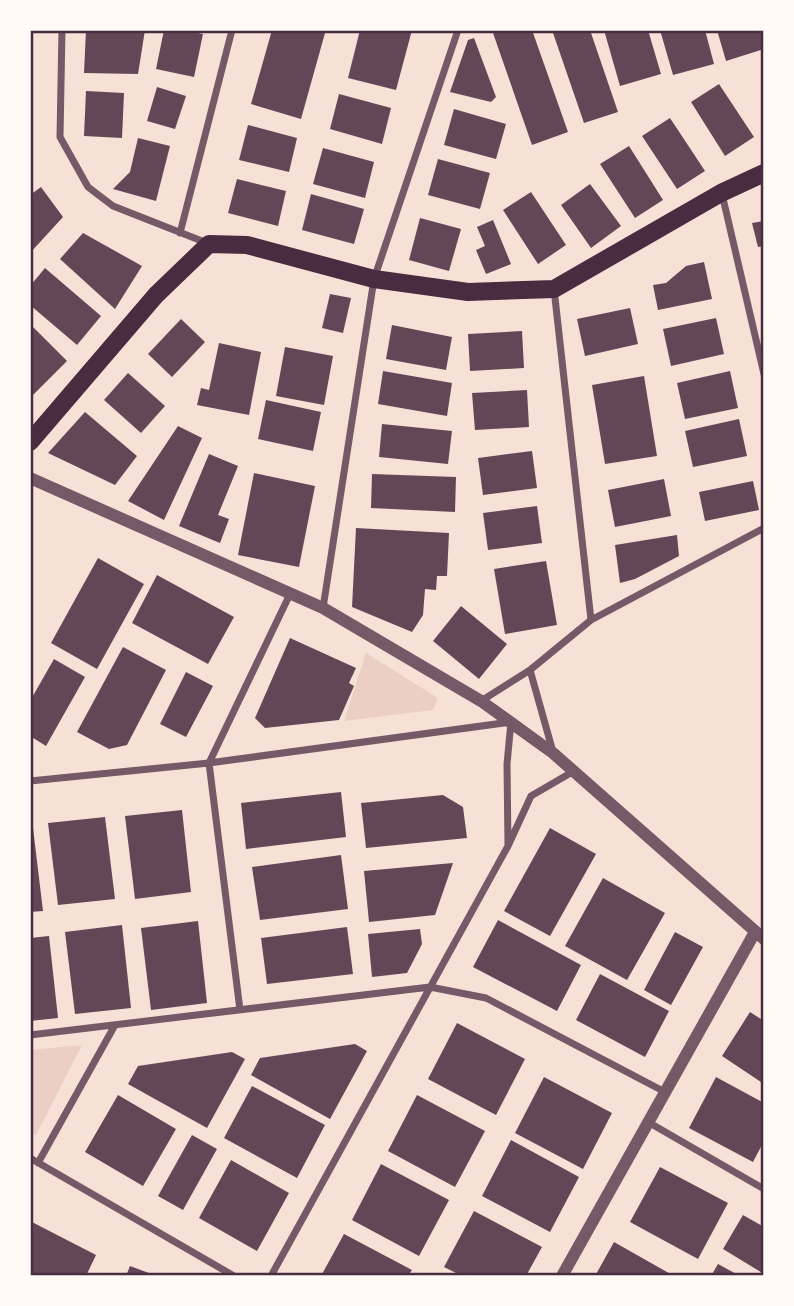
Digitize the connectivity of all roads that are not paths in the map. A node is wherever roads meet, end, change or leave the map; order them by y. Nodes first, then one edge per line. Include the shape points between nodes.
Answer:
1 (62, 30) edge
2 (232, 30) edge
3 (458, 30) edge
4 (764, 173) edge
5 (721, 193) junction
6 (180, 233) junction
7 (209, 244) junction
8 (374, 279) junction
9 (554, 289) junction
10 (764, 374) edge
11 (30, 442) edge
12 (30, 478) edge
13 (764, 528) edge
14 (290, 594) junction
15 (323, 608) junction
16 (591, 620) junction
17 (530, 670) junction
18 (481, 701) junction
19 (511, 722) junction
20 (553, 753) junction
21 (209, 763) junction
22 (574, 771) junction
23 (30, 782) edge
24 (508, 846) junction
25 (760, 936) edge
26 (430, 987) junction
27 (240, 1010) junction
28 (116, 1025) junction
29 (30, 1035) edge
30 (665, 1092) junction
31 (648, 1122) junction
32 (30, 1158) edge
33 (38, 1163) junction
34 (764, 1189) edge
35 (234, 1276) edge
36 (271, 1276) edge
37 (562, 1276) edge

1 - 6 street via 60,137 88,187 113,206
2 - 6 street
3 - 8 street
4 - 5 main road
5 - 9 main road
5 - 10 street
6 - 7 street
7 - 8 main road via 247,245
7 - 11 main road via 156,295
8 - 9 main road via 468,292
8 - 15 street
9 - 16 street
12 - 14 street
13 - 16 street
14 - 15 street
14 - 21 street
15 - 18 street
16 - 17 street
17 - 18 street
17 - 20 street
18 - 19 street
19 - 20 street
19 - 21 street
19 - 24 street
20 - 22 street
21 - 23 street
21 - 27 street
22 - 24 street via 531,796
22 - 25 street
24 - 26 street
25 - 30 street
26 - 27 street
26 - 30 street via 486,998
26 - 36 street
27 - 28 street
28 - 29 street
28 - 33 street
30 - 31 street
31 - 34 street
31 - 37 street
32 - 33 street
33 - 35 street

